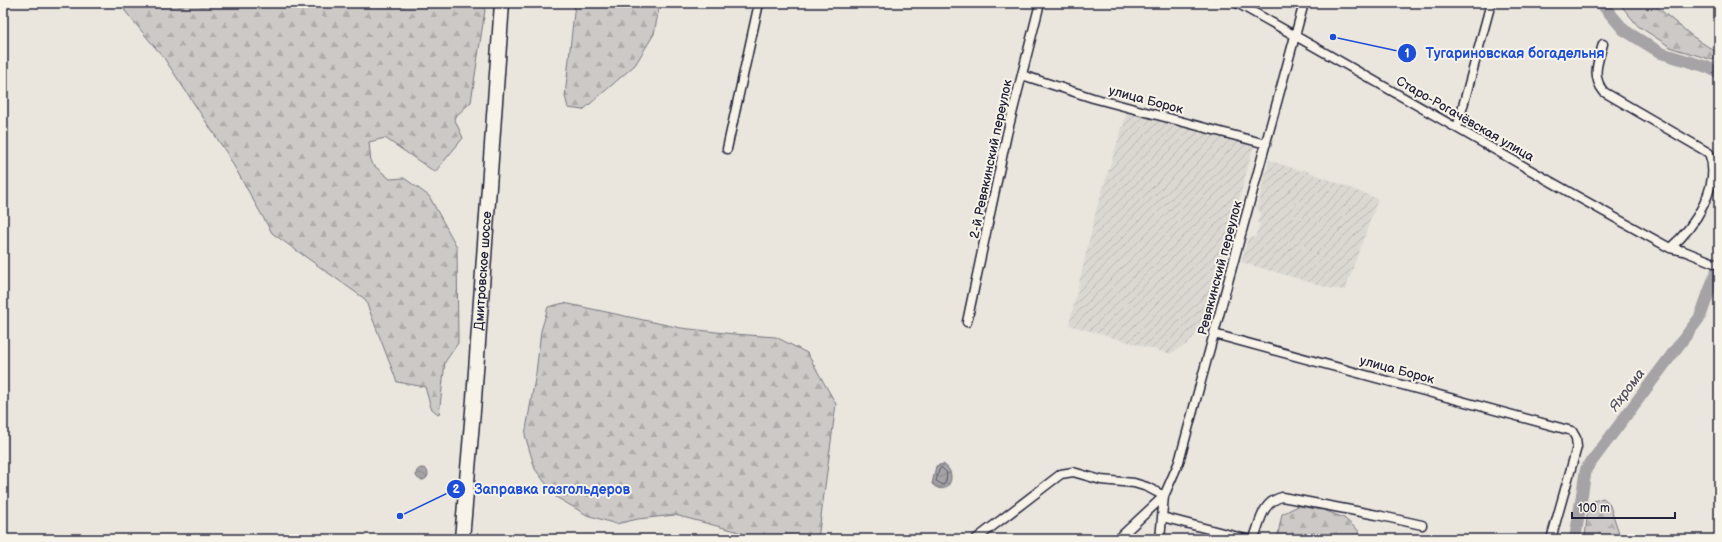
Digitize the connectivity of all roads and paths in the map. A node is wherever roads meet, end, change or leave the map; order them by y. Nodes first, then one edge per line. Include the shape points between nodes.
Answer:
1 (502, 3) edge
2 (759, 3) edge
3 (1040, 3) edge
4 (1237, 3) edge
5 (1304, 3) edge
6 (1491, 3) edge
7 (1295, 36) junction
8 (1603, 44) dead end
9 (1022, 75) junction
10 (1456, 128) junction
11 (1266, 144) junction
12 (727, 149) dead end
13 (1670, 248) junction
14 (1719, 265) edge
15 (967, 322) dead end
16 (1214, 334) junction
17 (1164, 496) junction
18 (1162, 517) junction
19 (1422, 525) dead end
20 (462, 539) edge
21 (976, 539) edge
22 (1118, 539) edge
23 (1160, 539) edge
24 (1246, 539) edge
25 (1252, 539) edge
26 (1551, 539) edge

1 - 20 highway, Дмитровское шоссе
2 - 12 street
3 - 9 street, 2-й Ревякинский переулок
4 - 7 street, Старо-Рогачёвская улица
5 - 7 street, Ревякинский переулок
6 - 10 street
7 - 10 street, Старо-Рогачёвская улица
7 - 11 street, Ревякинский переулок
8 - 13 street via 1595,72 1599,86 1604,92 1709,153 1714,163 1713,185 1703,210 1695,224
9 - 11 street, улица Борок via 1093,98
9 - 15 street, 2-й Ревякинский переулок
10 - 13 street, Старо-Рогачёвская улица
11 - 16 street, Ревякинский переулок
13 - 14 street, Старо-Рогачёвская улица
16 - 17 street, Ревякинский переулок via 1179,462
16 - 26 street, улица Борок via 1572,431 1577,447
17 - 18 street, Ревякинский переулок
17 - 21 street via 1134,483 1101,480 1066,472
17 - 22 street
18 - 23 street, Ревякинский переулок
18 - 24 street
19 - 25 street via 1282,497 1266,506

